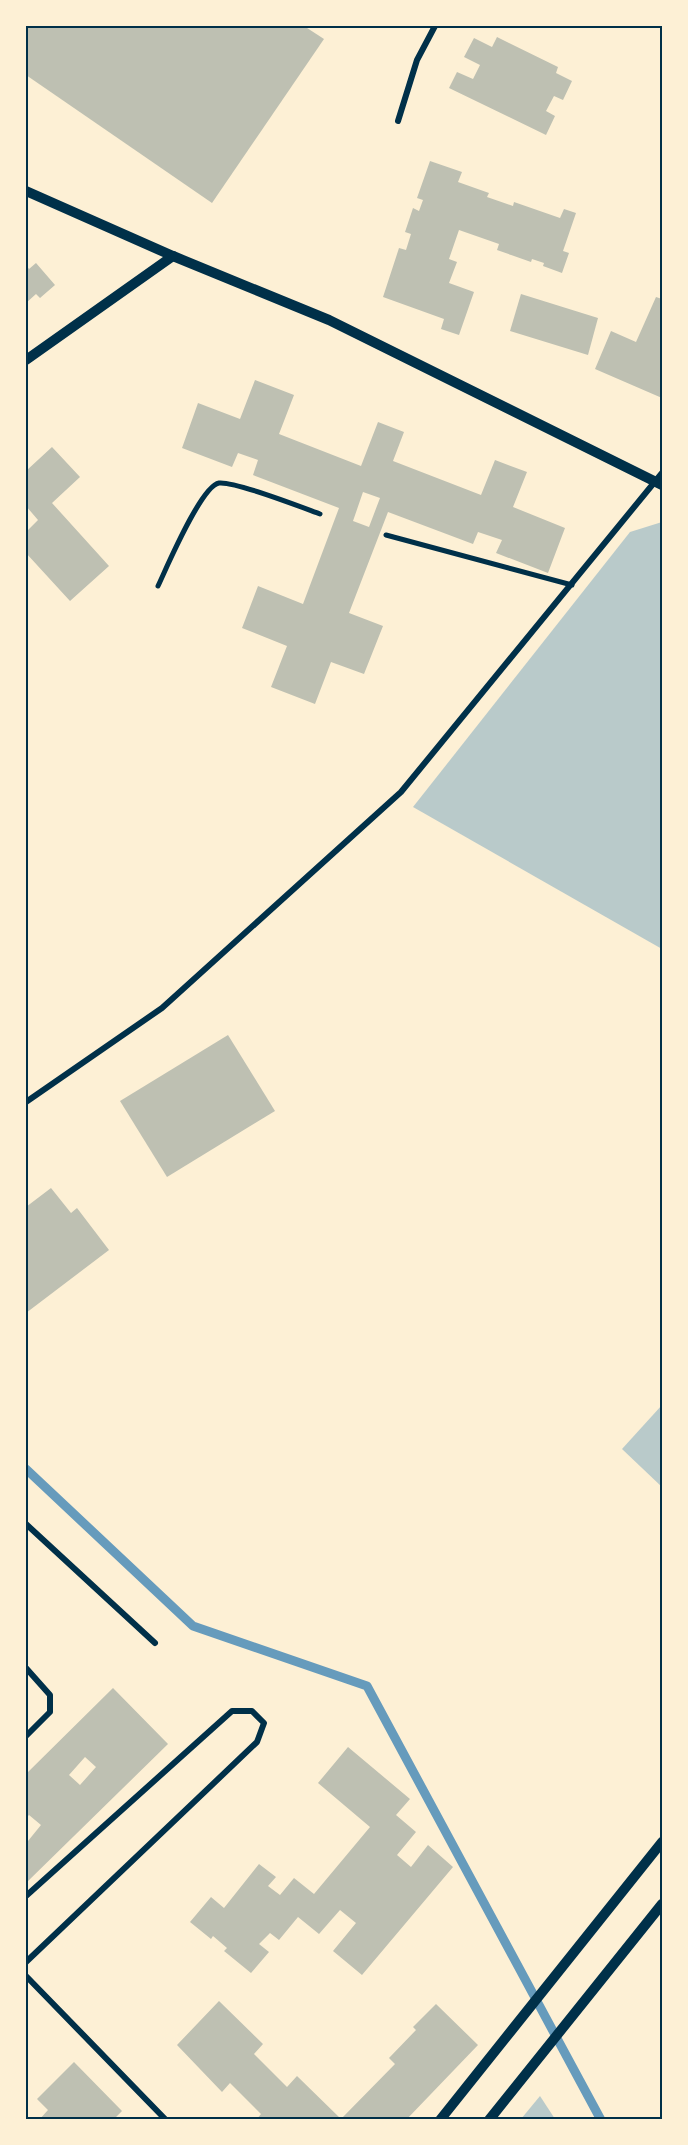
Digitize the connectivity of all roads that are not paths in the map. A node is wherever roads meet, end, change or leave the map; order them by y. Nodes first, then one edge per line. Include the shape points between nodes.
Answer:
1 (435, 26) edge
2 (398, 122) dead end
3 (26, 191) edge
4 (173, 256) junction
5 (26, 360) edge
6 (661, 480) edge
7 (321, 514) dead end
8 (386, 535) dead end
9 (572, 585) junction
10 (158, 586) dead end
11 (26, 1102) edge
12 (26, 1524) edge
13 (155, 1644) dead end
14 (26, 1668) edge
15 (26, 1736) edge
16 (663, 1842) edge
17 (26, 1896) edge
18 (663, 1904) edge
19 (26, 1962) edge
20 (26, 1976) edge
21 (166, 2120) edge
22 (440, 2120) edge
23 (489, 2120) edge

1 - 2 street via 417,60
3 - 4 street
4 - 5 street
4 - 6 street via 329,320
6 - 9 street
7 - 10 street via 218,483 198,505
8 - 9 street
9 - 11 street via 401,792 162,1008
12 - 13 street
14 - 15 street via 50,1695 50,1712
16 - 22 street
17 - 19 street via 232,1711 252,1711 264,1722 257,1742
18 - 23 street
20 - 21 street

